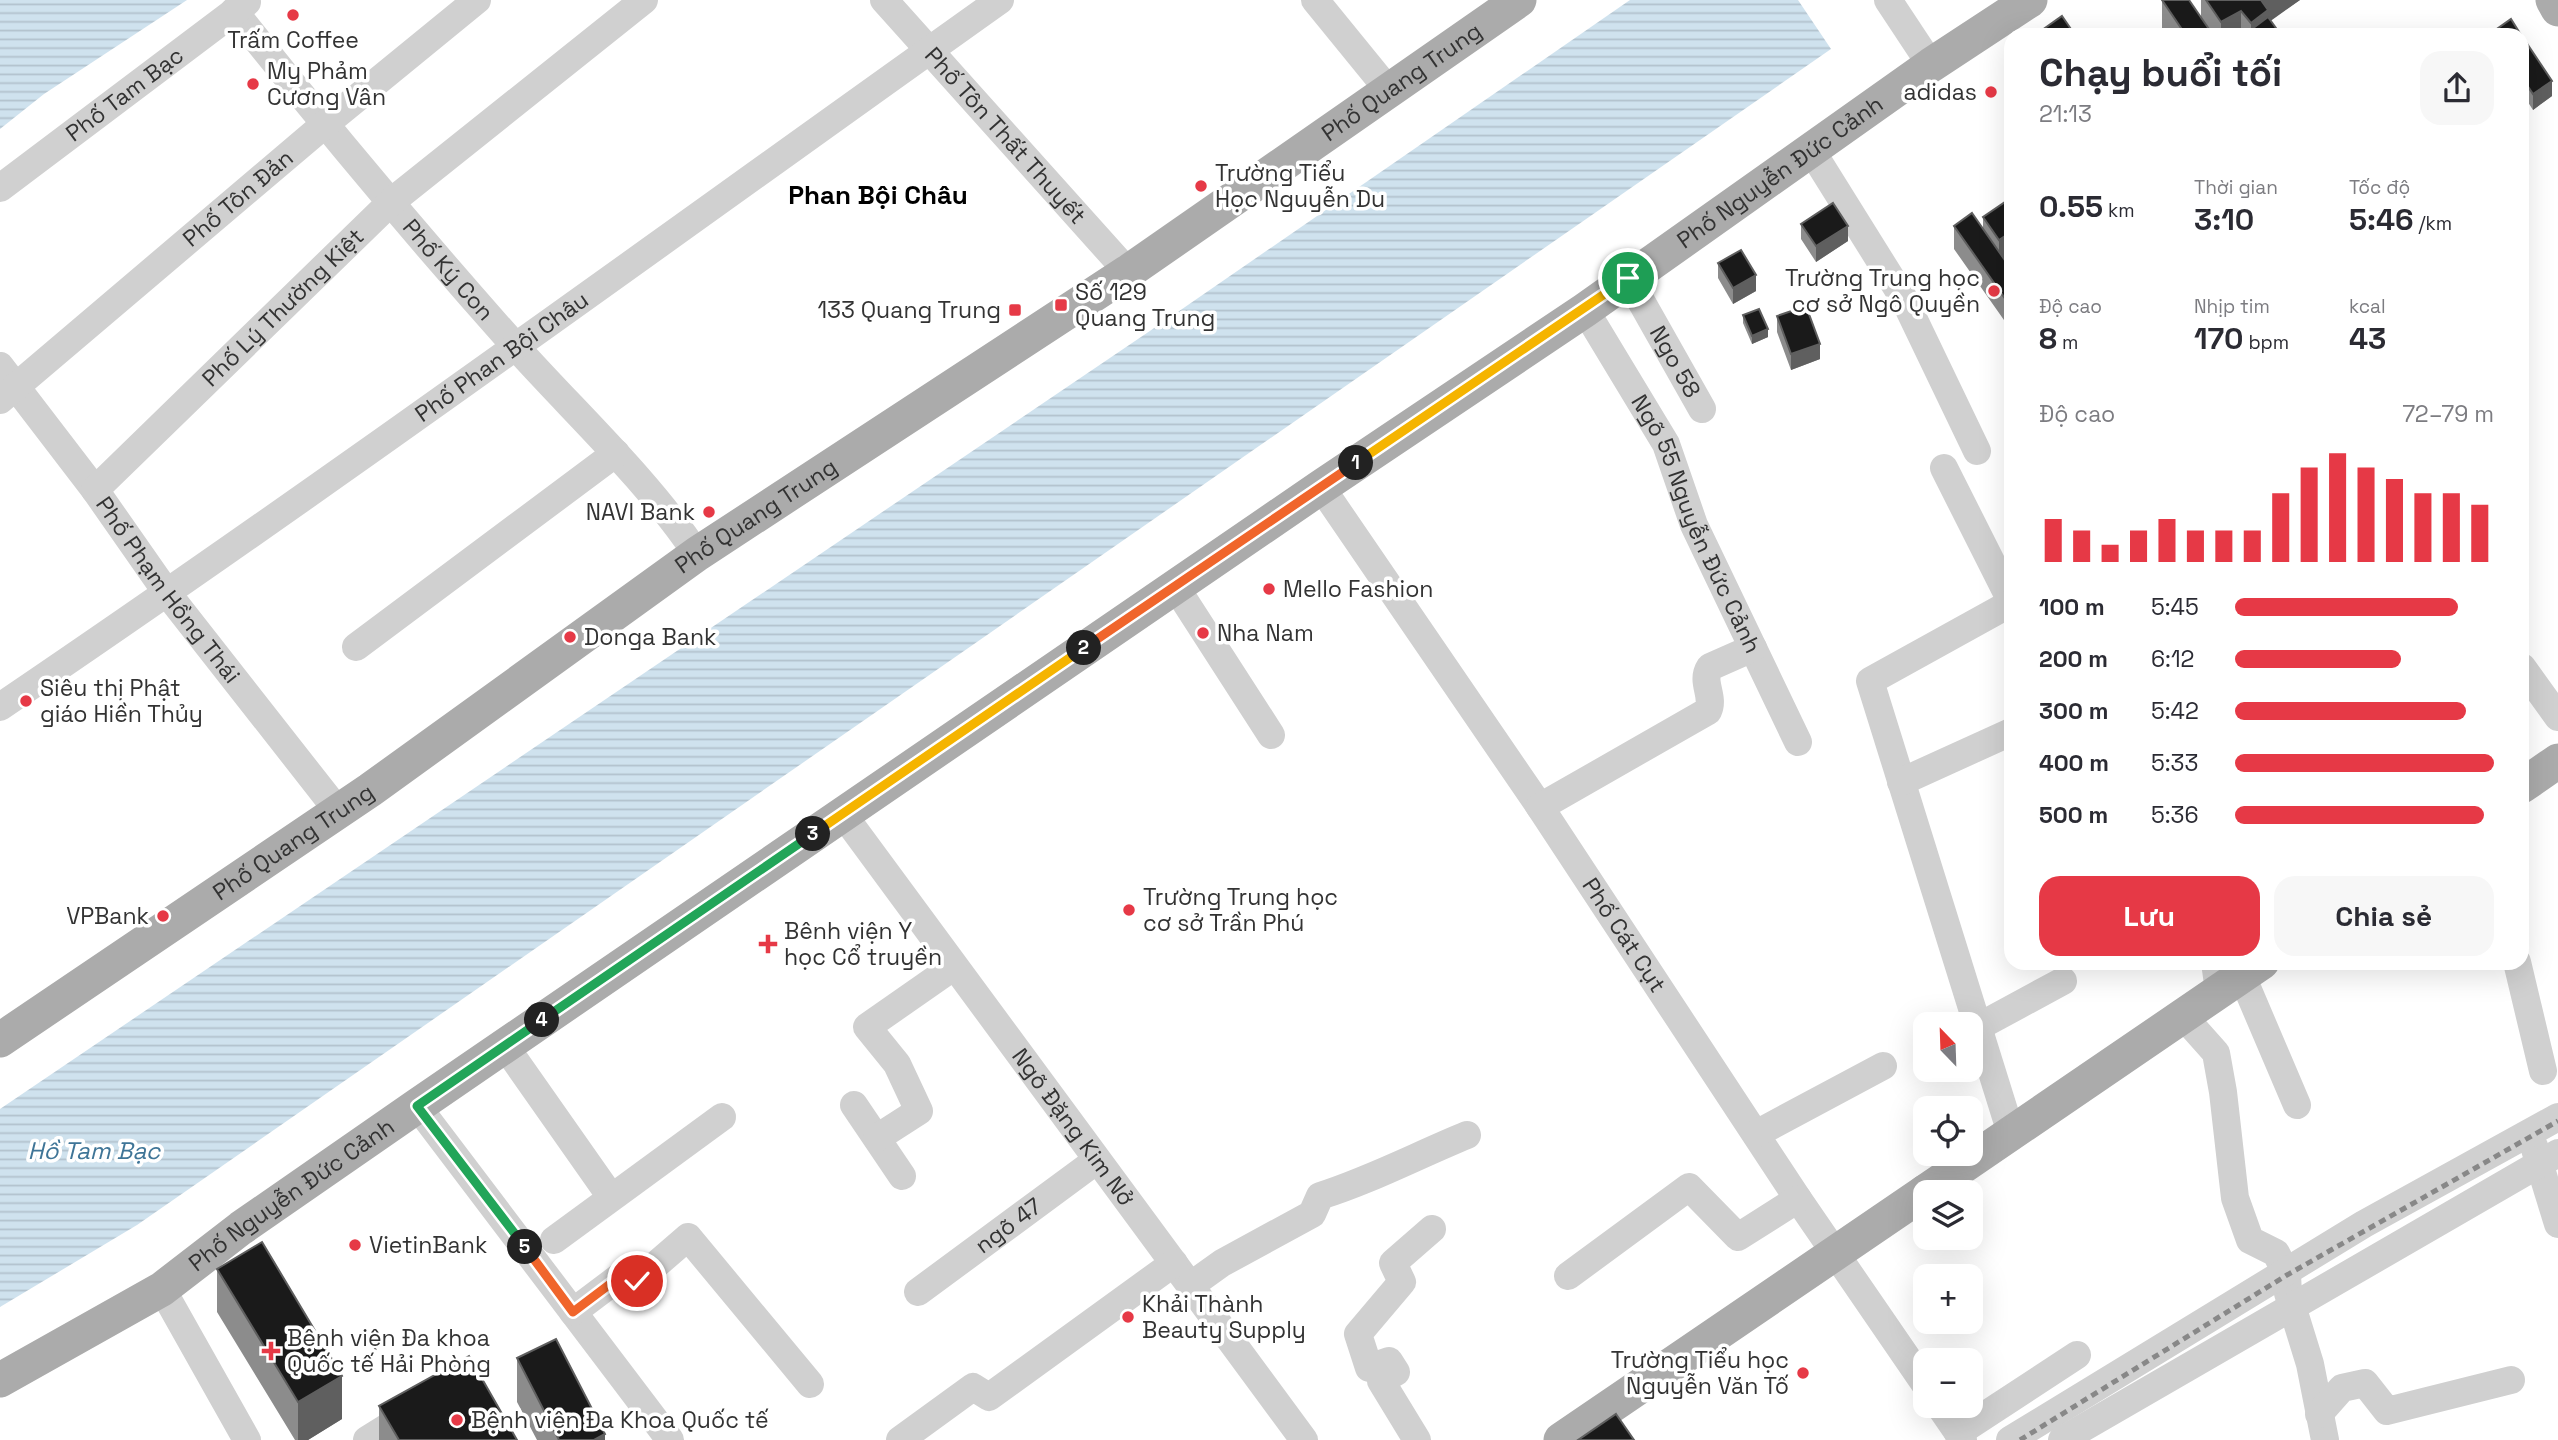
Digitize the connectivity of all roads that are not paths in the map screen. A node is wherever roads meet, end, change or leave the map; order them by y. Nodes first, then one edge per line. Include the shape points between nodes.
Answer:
1 (477, 0) edge
2 (644, 0) edge
3 (884, 0) edge
4 (1000, 0) edge
5 (1315, 0) edge
6 (1519, 0) edge
7 (1888, 0) edge
8 (2030, 0) edge
9 (2553, 0) edge
10 (242, 6) edge
11 (2558, 9) edge
12 (927, 52) junction
13 (1931, 65) junction
14 (1390, 92) junction
15 (324, 125) junction
16 (1811, 150) junction
17 (0, 188) edge
18 (391, 202) junction
19 (1128, 272) junction
20 (1628, 278) junction
21 (1585, 310) junction
22 (517, 348) junction
23 (5, 385) edge
24 (1702, 409) dead end
25 (1976, 451) dead end
26 (616, 453) junction
27 (1944, 468) dead end
28 (1321, 487) junction
29 (95, 490) junction
30 (697, 554) junction
31 (1175, 586) junction
32 (2004, 588) edge
33 (167, 593) junction
34 (2004, 606) edge
35 (356, 647) dead end
36 (1753, 648) junction
37 (2529, 677) edge
38 (0, 707) edge
39 (2558, 717) edge
40 (1271, 735) dead end
41 (2004, 735) edge
42 (1798, 742) dead end
43 (2558, 761) edge
44 (2529, 781) edge
45 (1901, 782) junction
46 (1540, 807) junction
47 (338, 811) junction
48 (842, 813) junction
49 (953, 967) junction
50 (2518, 970) edge
51 (2235, 973) edge
52 (2063, 981) dead end
53 (1973, 1012) edge
54 (2183, 1016) junction
55 (1983, 1024) edge
56 (0, 1040) edge
57 (1983, 1043) edge
58 (505, 1046) junction
59 (1883, 1066) dead end
60 (2543, 1071) dead end
61 (854, 1105) dead end
62 (2297, 1105) dead end
63 (417, 1106) junction
64 (722, 1117) dead end
65 (2558, 1117) edge
66 (2531, 1132) junction
67 (2011, 1133) junction
68 (1756, 1134) junction
69 (1467, 1135) dead end
70 (877, 1138) junction
71 (2549, 1159) edge
72 (1097, 1160) junction
73 (902, 1176) dead end
74 (1942, 1180) edge
75 (611, 1197) junction
76 (1798, 1199) junction
77 (1913, 1200) edge
78 (2558, 1224) edge
79 (1432, 1228) dead end
80 (554, 1240) dead end
81 (1835, 1253) junction
82 (2285, 1272) junction
83 (1182, 1274) junction
84 (1568, 1276) dead end
85 (162, 1289) junction
86 (918, 1292) dead end
87 (2293, 1309) junction
88 (573, 1312) junction
89 (2077, 1355) dead end
90 (1913, 1367) edge
91 (0, 1380) edge
92 (2511, 1380) dead end
93 (810, 1384) dead end
94 (431, 1400) edge
95 (1948, 1418) edge
96 (2322, 1427) edge
97 (1961, 1436) edge
98 (247, 1440) edge
99 (366, 1440) edge
100 (670, 1440) edge
101 (900, 1440) edge
102 (1304, 1440) edge
103 (1417, 1440) edge
104 (1561, 1440) edge
105 (2010, 1440) edge
106 (2062, 1440) edge

1 - 15 street, Phố Tôn Đản
2 - 18 street, Phố Lý Thường Kiệt
3 - 12 street, Phố Tôn Thất Thuyết
4 - 12 street, Phố Phan Bội Châu
5 - 14 street
6 - 14 main road, Phố Quang Trung
7 - 13 street
8 - 13 main road, Phố Nguyễn Đức Cảnh
9 - 11 main road
10 - 15 street, Phố Ký Con
10 - 17 street, Phố Tam Bạc
12 - 19 street, Phố Tôn Thất Thuyết
12 - 22 street, Phố Phan Bội Châu
13 - 16 main road, Phố Nguyễn Đức Cảnh
14 - 19 main road, Phố Quang Trung
15 - 18 street, Phố Ký Con
15 - 23 street, Phố Tôn Đản
16 - 20 main road, Phố Nguyễn Đức Cảnh
16 - 25 street via 1904,299
18 - 22 street, Phố Ký Con
18 - 29 street, Phố Lý Thường Kiệt
19 - 30 main road, Phố Quang Trung
20 - 21 main road, Phố Nguyễn Đức Cảnh
20 - 24 street, Ngo 58
21 - 28 main road, Phố Nguyễn Đức Cảnh
21 - 36 street, Ngõ 55 Nguyễn Đức Cảnh via 1666,444 1695,525
22 - 26 street, Phố Ký Con
22 - 33 street, Phố Phan Bội Châu
23 - 29 street, Phố Phạm Hồng Thái
26 - 30 street, Phố Ký Con
26 - 35 street
27 - 32 street
28 - 31 main road, Phố Nguyễn Đức Cảnh
28 - 46 street, Phố Cát Cụt
29 - 33 street, Phố Phạm Hồng Thái
30 - 47 main road, Phố Quang Trung
31 - 40 street
31 - 48 main road, Phố Nguyễn Đức Cảnh
33 - 38 street, Phố Phan Bội Châu
33 - 47 street, Phố Phạm Hồng Thái
34 - 45 street via 1870,681
36 - 42 street, Ngõ 55 Nguyễn Đức Cảnh
36 - 46 street via 1710,667 1705,678 1711,702 1708,711
37 - 39 street
41 - 45 street
43 - 44 main road
45 - 53 street
46 - 68 street, Phố Cát Cụt
47 - 56 main road, Phố Quang Trung
48 - 49 street, Ngõ Đặng Kim Nở
48 - 58 main road, Phố Nguyễn Đức Cảnh
49 - 70 street via 867,1027 897,1064 919,1111
49 - 72 street, Ngõ Đặng Kim Nở
50 - 60 street
51 - 54 main road
51 - 62 street
52 - 55 street
54 - 67 main road
54 - 82 street via 2216,1053 2235,1198 2250,1240 2276,1253
57 - 67 street
58 - 63 main road, Phố Nguyễn Đức Cảnh
58 - 75 street
59 - 68 street
61 - 70 street
63 - 85 main road, Phố Nguyễn Đức Cảnh
63 - 88 street
64 - 75 street
65 - 66 street
66 - 71 street
66 - 82 street
67 - 74 main road
68 - 76 street, Phố Cát Cụt
69 - 83 street via 1361,1183 1320,1196 1312,1214 1222,1263
70 - 73 street
71 - 78 street
71 - 87 street
72 - 83 street, Ngõ Đặng Kim Nở
72 - 86 street, ngõ 47
75 - 80 street
76 - 81 street, Phố Cát Cụt
76 - 84 street via 1738,1237 1689,1187
77 - 81 main road
79 - 103 street via 1393,1264 1402,1282 1358,1335 1369,1368 1389,1361 1396,1372 1381,1381
81 - 90 street, Phố Cát Cụt
81 - 104 main road
82 - 87 street
82 - 105 street
83 - 101 street via 989,1397 972,1387
83 - 102 street, Ngõ Đặng Kim Nở
85 - 91 main road, Phố Nguyễn Đức Cảnh
85 - 98 street
87 - 96 street
87 - 106 street
88 - 93 street via 630,1269 637,1281 688,1237
88 - 100 street
89 - 97 street
92 - 96 street via 2387,1411 2365,1383 2342,1388
94 - 99 street
95 - 97 street

